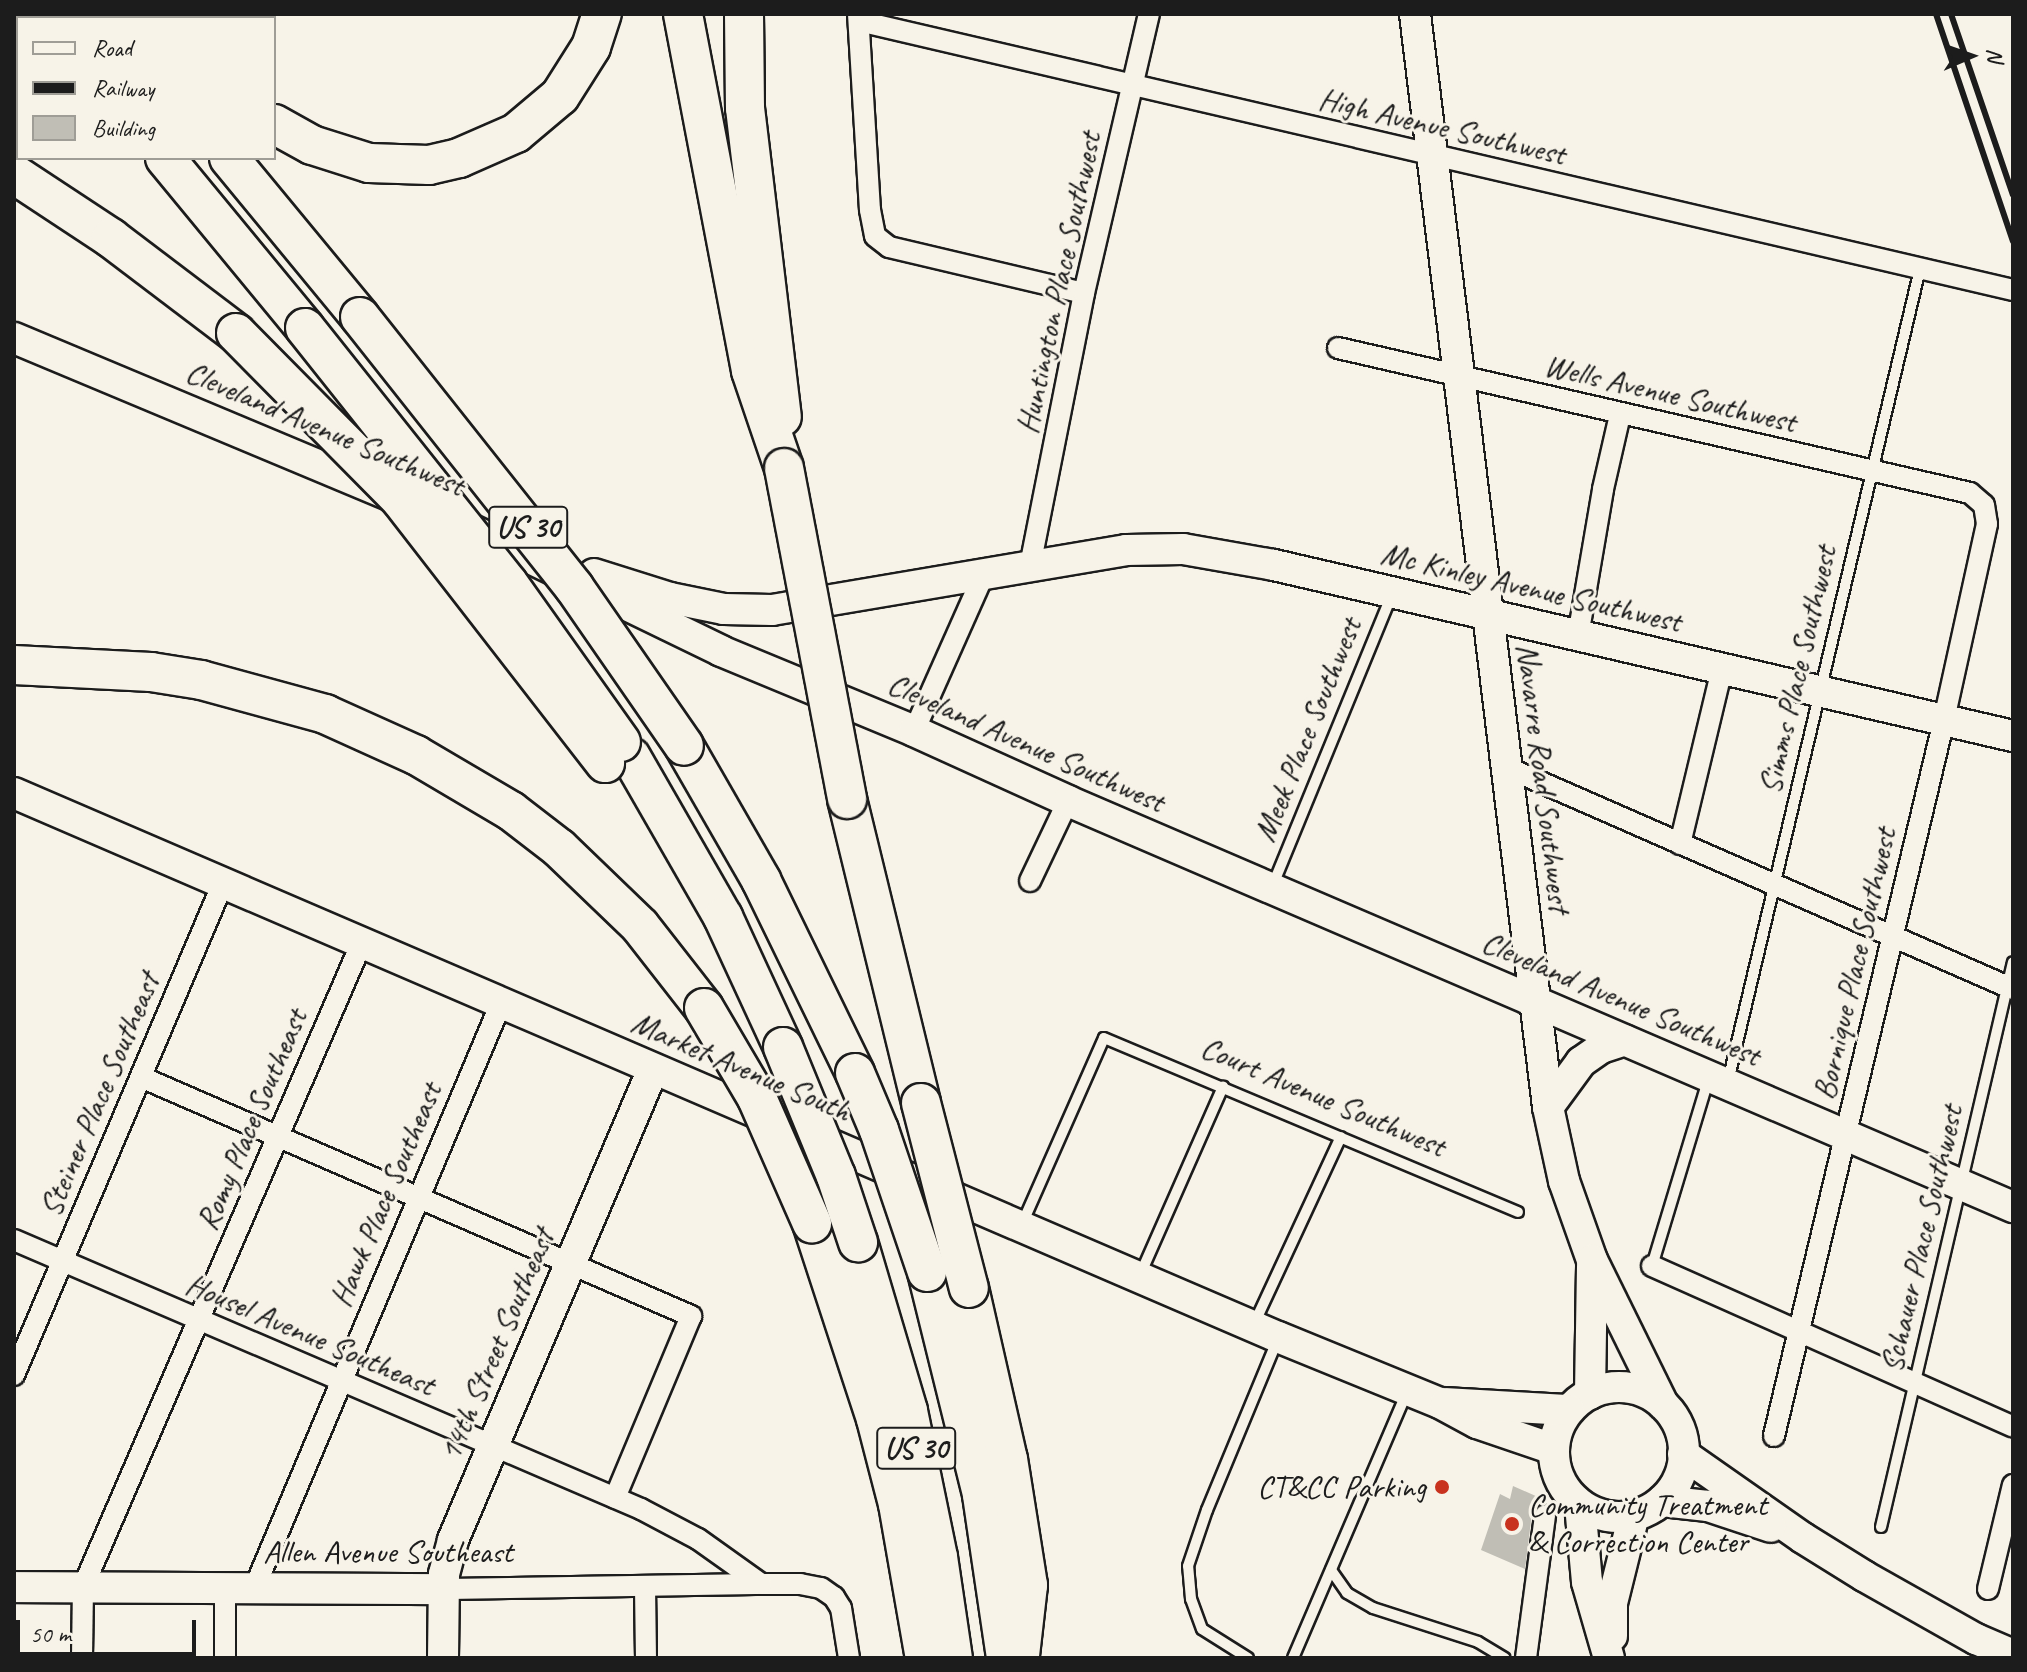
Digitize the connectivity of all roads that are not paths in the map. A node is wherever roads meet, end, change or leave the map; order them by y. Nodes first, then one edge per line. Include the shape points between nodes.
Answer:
1 (602, 14) edge
2 (683, 14) edge
3 (744, 14) edge
4 (1149, 14) edge
5 (1415, 14) edge
6 (858, 17) edge
7 (1133, 86) junction
8 (276, 125) edge
9 (1432, 155) junction
10 (167, 160) edge
11 (231, 160) edge
12 (14, 174) edge
13 (1920, 269) junction
14 (2013, 290) edge
15 (1084, 293) junction
16 (14, 338) edge
17 (1338, 348) dead end
18 (1460, 376) junction
19 (1620, 415) junction
20 (784, 468) junction
21 (1872, 472) junction
22 (1984, 505) joint
23 (494, 538) junction
24 (1030, 566) junction
25 (983, 576) junction
26 (1392, 592) junction
27 (1486, 613) junction
28 (1578, 636) junction
29 (14, 665) edge
30 (1722, 669) junction
31 (1821, 691) junction
32 (1944, 720) junction
33 (914, 731) junction
34 (2013, 736) edge
35 (618, 760) junction
36 (1506, 767) junction
37 (14, 793) edge
38 (1068, 801) junction
39 (1680, 844) junction
40 (1030, 881) dead end
41 (223, 883) junction
42 (1775, 886) junction
43 (1271, 888) junction
44 (1892, 937) junction
45 (362, 942) junction
46 (2013, 962) edge
47 (2010, 988) edge
48 (1535, 1001) junction
49 (501, 1003) junction
50 (1625, 1040) junction
51 (653, 1069) junction
52 (141, 1077) junction
53 (1718, 1079) junction
54 (1223, 1087) junction
55 (1548, 1107) junction
56 (1845, 1135) junction
57 (277, 1136) junction
58 (1341, 1137) junction
59 (1961, 1184) junction
60 (416, 1197) junction
61 (2013, 1207) edge
62 (1518, 1212) dead end
63 (1021, 1226) junction
64 (14, 1240) edge
65 (62, 1260) junction
66 (1592, 1260) junction
67 (570, 1264) junction
68 (1652, 1266) joint
69 (1139, 1277) junction
70 (198, 1319) junction
71 (1266, 1331) junction
72 (1797, 1333) junction
73 (14, 1375) edge
74 (340, 1380) junction
75 (1915, 1384) junction
76 (1408, 1390) junction
77 (1579, 1402) junction
78 (1440, 1403) junction
79 (1663, 1404) junction
80 (2013, 1427) edge
81 (1774, 1436) dead end
82 (492, 1446) junction
83 (1553, 1449) junction
84 (1683, 1454) junction
85 (2013, 1485) edge
86 (615, 1498) junction
87 (1662, 1501) junction
88 (1580, 1505) junction
89 (1545, 1515) dead end
90 (1634, 1515) junction
91 (1881, 1527) dead end
92 (1803, 1538) junction
93 (1331, 1570) junction
94 (761, 1584) junction
95 (14, 1587) edge
96 (83, 1587) junction
97 (645, 1587) junction
98 (240, 1589) junction
99 (443, 1589) junction
100 (1988, 1589) dead end
101 (2013, 1655) edge
102 (82, 1658) edge
103 (225, 1658) edge
104 (443, 1658) edge
105 (646, 1658) edge
106 (849, 1658) edge
107 (925, 1658) edge
108 (953, 1658) edge
109 (1006, 1658) edge
110 (1020, 1658) edge
111 (1248, 1658) edge
112 (1293, 1658) edge
113 (1505, 1658) edge
114 (1526, 1658) edge
115 (1610, 1658) edge

1 - 8 highway via 577,72 550,106 516,133 459,158 429,165 369,163 312,145
2 - 20 highway via 751,371
3 - 20 highway via 745,108 780,391
4 - 7 street, Huntington Place Southwest
5 - 9 street, Navarre Road Southwest
6 - 7 street, High Avenue Southwest
6 - 15 street via 875,236 889,247
7 - 9 street, High Avenue Southwest
7 - 15 street, Huntington Place Southwest
9 - 13 street, High Avenue Southwest
9 - 18 street, Navarre Road Southwest
10 - 35 highway, US 30, bridge via 508,583
11 - 109 highway, US 30, bridge via 574,587 684,746 780,916 879,1130 927,1272 982,1495
12 - 35 highway, bridge via 111,238 236,333 401,500
13 - 14 street, High Avenue Southwest
13 - 21 lane, Simms Place Southwest
15 - 24 street, Huntington Place Southwest
16 - 23 street, Cleveland Avenue Southwest
17 - 18 street, Wells Avenue Southwest
18 - 19 street, Wells Avenue Southwest
18 - 27 street, Navarre Road Southwest
19 - 21 street, Wells Avenue Southwest
19 - 28 street
20 - 110 highway, bridge via 847,799 1008,1459 1028,1585
21 - 22 street, Wells Avenue Southwest via 1970,493
21 - 31 lane, Simms Place Southwest
22 - 32 street, Bornique Place Southwest via 1987,524
23 - 25 street, Mc Kinley Avenue Southwest via 616,582 724,609 772,610
23 - 33 street, Cleveland Avenue Southwest via 656,622
24 - 25 street, Mc Kinley Avenue Southwest
24 - 26 street, Mc Kinley Avenue Southwest via 1126,550 1183,549
25 - 33 street
26 - 27 street, Mc Kinley Avenue Southwest
26 - 43 lane, Meek Place Southwest
27 - 28 street, Mc Kinley Avenue Southwest
27 - 36 street, Navarre Road Southwest
28 - 30 street, Mc Kinley Avenue Southwest
29 - 107 highway, bridge via 151,672 279,699 367,731 511,811 640,926 704,1008 757,1098 812,1223 850,1333 898,1504
30 - 31 street, Mc Kinley Avenue Southwest
30 - 39 street
31 - 32 street, Mc Kinley Avenue Southwest
31 - 42 lane, Simms Place Southwest
32 - 34 street, Mc Kinley Avenue Southwest
32 - 44 street, Bornique Place Southwest
33 - 38 street, Cleveland Avenue Southwest
35 - 108 highway, US 30, bridge via 709,929 759,995 836,1176 911,1425
36 - 39 street
36 - 48 street, Navarre Road Southwest
37 - 41 street, Market Avenue South
38 - 40 street
38 - 43 street, Cleveland Avenue Southwest
39 - 42 street
41 - 45 street, Market Avenue South
41 - 52 street, Steiner Place Southeast
42 - 44 street
42 - 53 lane, Simms Place Southwest
43 - 48 street, Cleveland Avenue Southwest
44 - 47 street
44 - 56 street, Bornique Place Southwest
45 - 49 street, Market Avenue South
45 - 57 street, Romy Place Southeast
46 - 47 lane, Schauer Place Southwest
47 - 59 lane, Schauer Place Southwest
48 - 50 street, Cleveland Avenue Southwest
48 - 55 street, Navarre Road Southwest
49 - 51 street, Market Avenue South
49 - 60 street, Hawk Place Southeast
50 - 53 street, Cleveland Avenue Southwest
50 - 55 street via 1581,1062
51 - 63 street, Market Avenue South
51 - 67 street, 14th Street Southeast
52 - 57 street
52 - 65 street, Steiner Place Southeast
53 - 56 street, Cleveland Avenue Southwest
53 - 68 lane, Simms Place Southwest
54 - 58 lane, Court Avenue Southwest
54 - 63 lane, Court Avenue Southwest via 1104,1038
54 - 69 lane
55 - 66 street, Navarre Road Southwest via 1564,1181
56 - 59 street, Cleveland Avenue Southwest
56 - 72 street, Bornique Place Southwest
57 - 60 street
57 - 70 street, Romy Place Southeast
58 - 62 lane, Court Avenue Southwest
58 - 71 lane
59 - 61 street, Cleveland Avenue Southwest
59 - 75 lane, Schauer Place Southwest
60 - 67 street
60 - 74 street, Hawk Place Southeast
63 - 69 street, Market Avenue South
64 - 65 street, Housel Avenue Southeast
65 - 70 street, Housel Avenue Southeast
65 - 73 street, Steiner Place Southeast
66 - 77 street, Navarre Road Southwest
66 - 79 street, Navarre Road Southwest
67 - 82 street, 14th Street Southeast
67 - 86 street via 691,1316
68 - 72 street
69 - 71 street, Market Avenue South
70 - 74 street, Housel Avenue Southeast
70 - 96 street, Romy Place Southeast
71 - 76 street, Market Avenue South
71 - 111 lane via 1188,1566 1191,1599 1202,1629
72 - 75 street
72 - 81 street, Bornique Place Southwest
74 - 82 street, Housel Avenue Southeast
74 - 98 street, Hawk Place Southeast
75 - 80 street
75 - 91 lane, Schauer Place Southwest
76 - 78 street, Market Avenue South
76 - 93 lane
77 - 78 street, Market Avenue South
77 - 79 street via 1605,1388 1626,1387
77 - 83 street via 1558,1428
78 - 83 street, Market Avenue South via 1477,1423
79 - 84 street via 1676,1421
82 - 86 street, Housel Avenue Southeast
82 - 99 street, 14th Street Southeast via 453,1540
83 - 88 street via 1565,1489
84 - 87 street via 1675,1484
84 - 92 street
85 - 100 street
86 - 94 street, Housel Avenue Southeast via 691,1535
87 - 90 street
87 - 92 street via 1708,1506
88 - 90 street via 1600,1515
88 - 115 street via 1587,1582
89 - 114 street
90 - 115 street via 1612,1603
92 - 101 street
93 - 112 lane
93 - 113 lane via 1347,1593 1373,1608 1478,1642
94 - 97 street, Allen Avenue Southeast
94 - 106 street via 826,1590 837,1601 845,1623
95 - 96 street, Allen Avenue Southeast
96 - 98 street, Allen Avenue Southeast
96 - 102 street
97 - 99 street, Allen Avenue Southeast
97 - 105 street
98 - 99 street, Allen Avenue Southeast
98 - 103 street, Hawk Place Southeast
99 - 104 street, 14th Street Southeast

